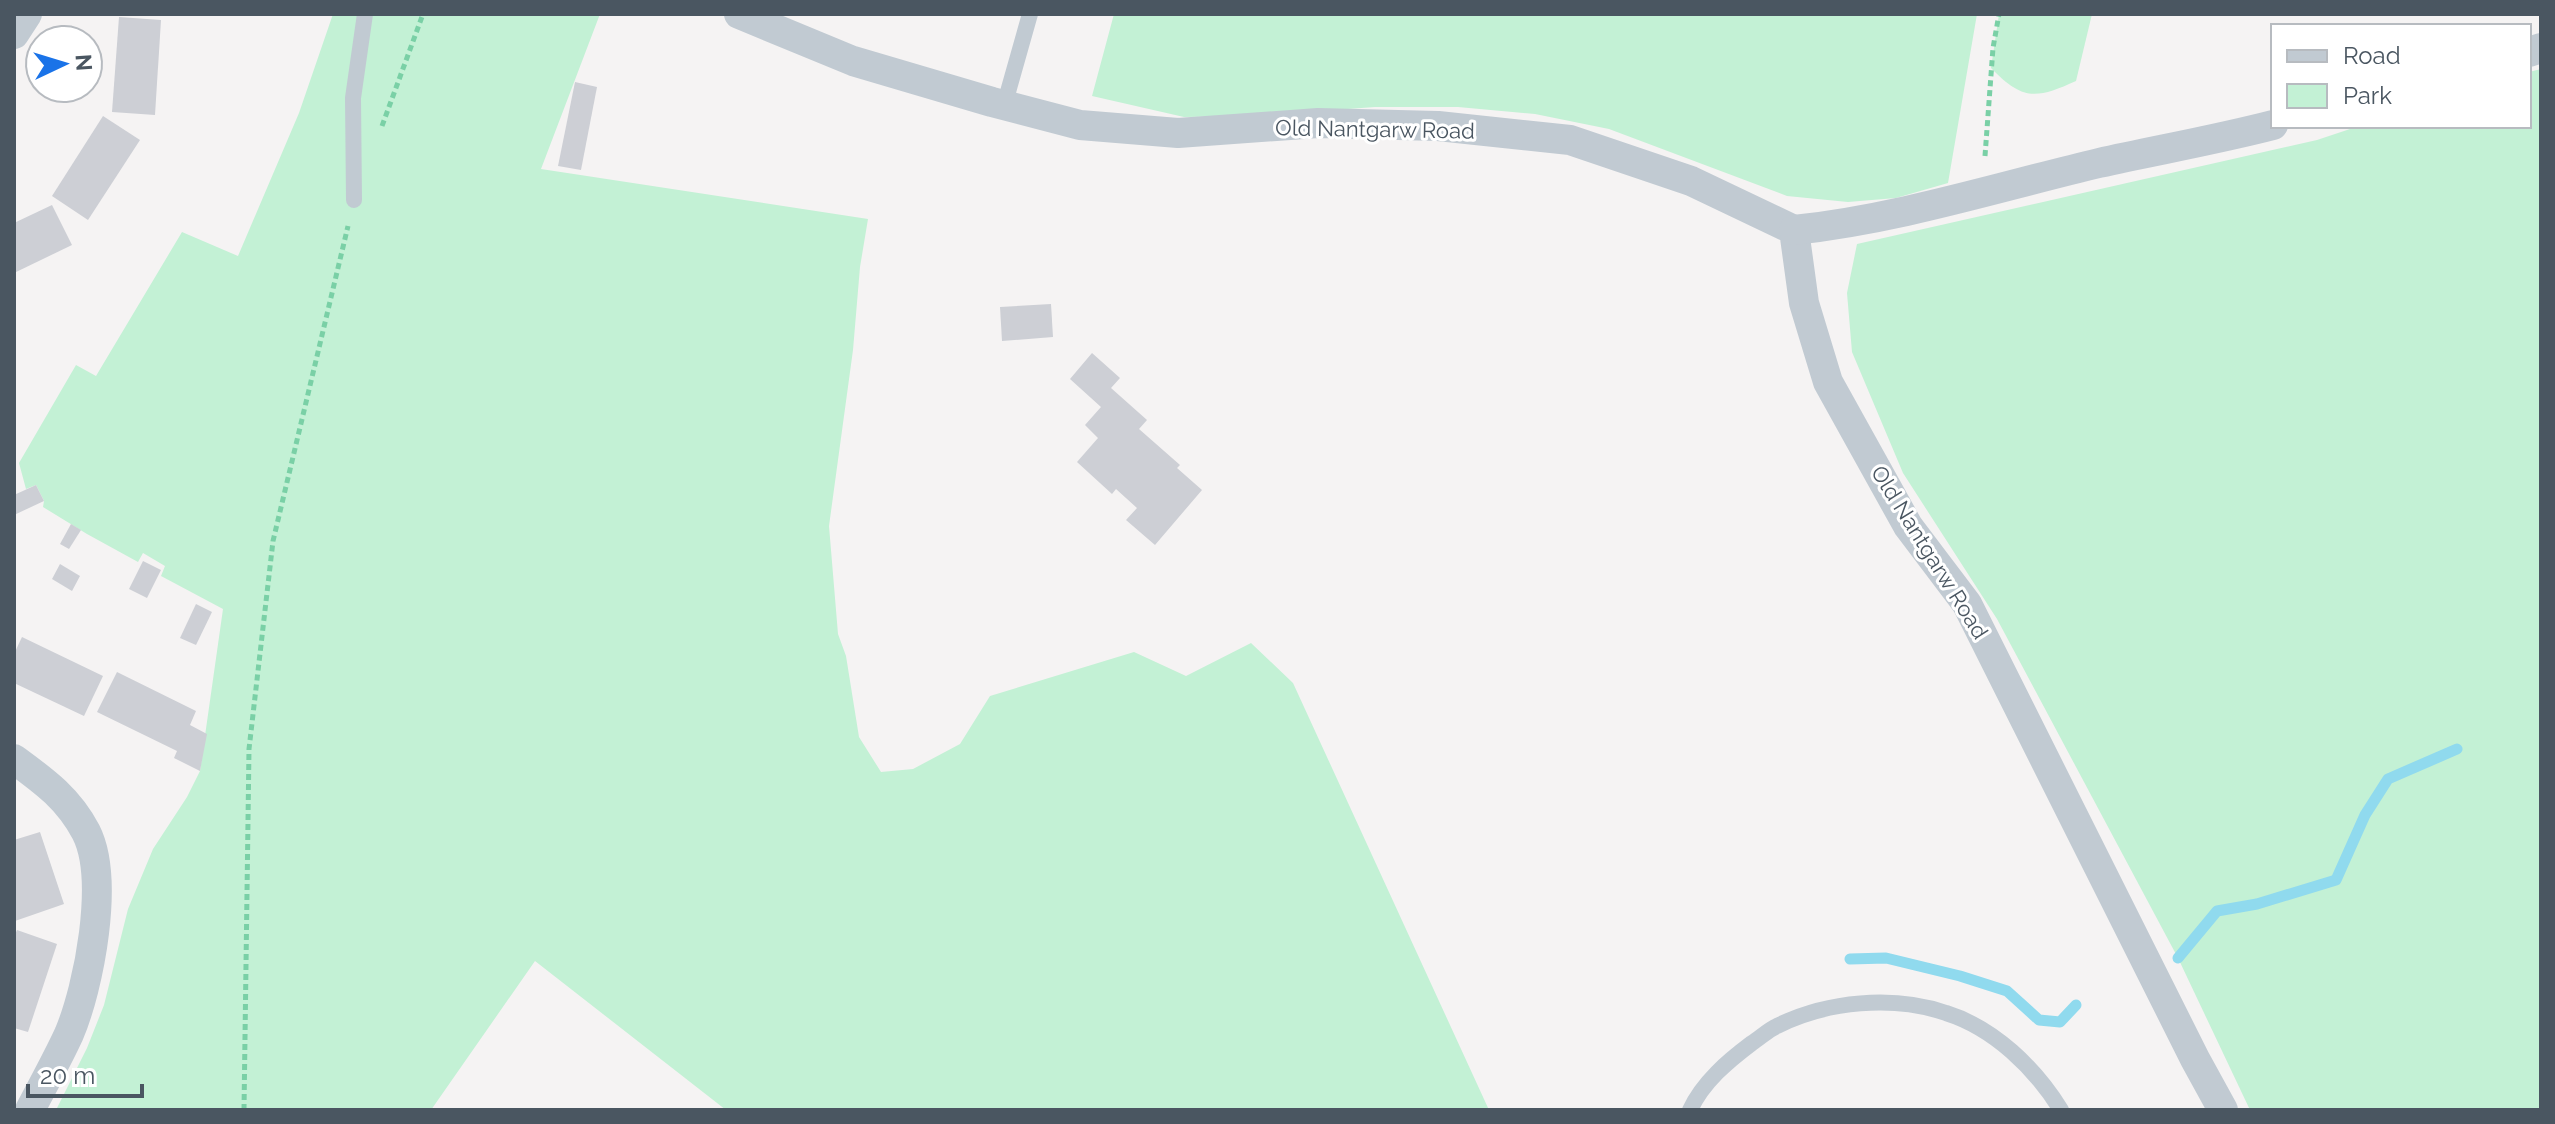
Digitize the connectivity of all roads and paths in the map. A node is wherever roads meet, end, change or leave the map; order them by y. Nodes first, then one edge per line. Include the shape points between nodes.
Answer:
1 (27, 14) edge
2 (365, 14) edge
3 (423, 14) edge
4 (739, 14) edge
5 (1030, 14) edge
6 (1999, 14) edge
7 (14, 34) edge
8 (1004, 106) junction
9 (2271, 125) edge
10 (381, 129) dead end
11 (1982, 193) junction
12 (354, 200) joint
13 (1794, 230) junction
14 (14, 759) edge
15 (30, 1110) edge
16 (244, 1110) edge
17 (1690, 1110) edge
18 (2061, 1110) edge
19 (2223, 1110) edge

1 - 7 street
2 - 12 lane via 353,98
3 - 10 path
4 - 8 street, Old Nantgarw Road via 853,61
5 - 8 lane
6 - 11 path
8 - 13 street, Old Nantgarw Road via 1080,125 1178,133 1318,123 1438,126 1570,140 1691,181
9 - 11 street
11 - 13 street via 1841,225
12 - 16 path via 273,541 249,749
13 - 19 street, Old Nantgarw Road via 1804,303 1828,382 1908,526 1967,604
14 - 15 street via 60,793 87,834 98,882 92,959 69,1032
17 - 18 lane via 1725,1063 1776,1026 1826,1008 1865,1003 1947,1013 1988,1034 2021,1060

